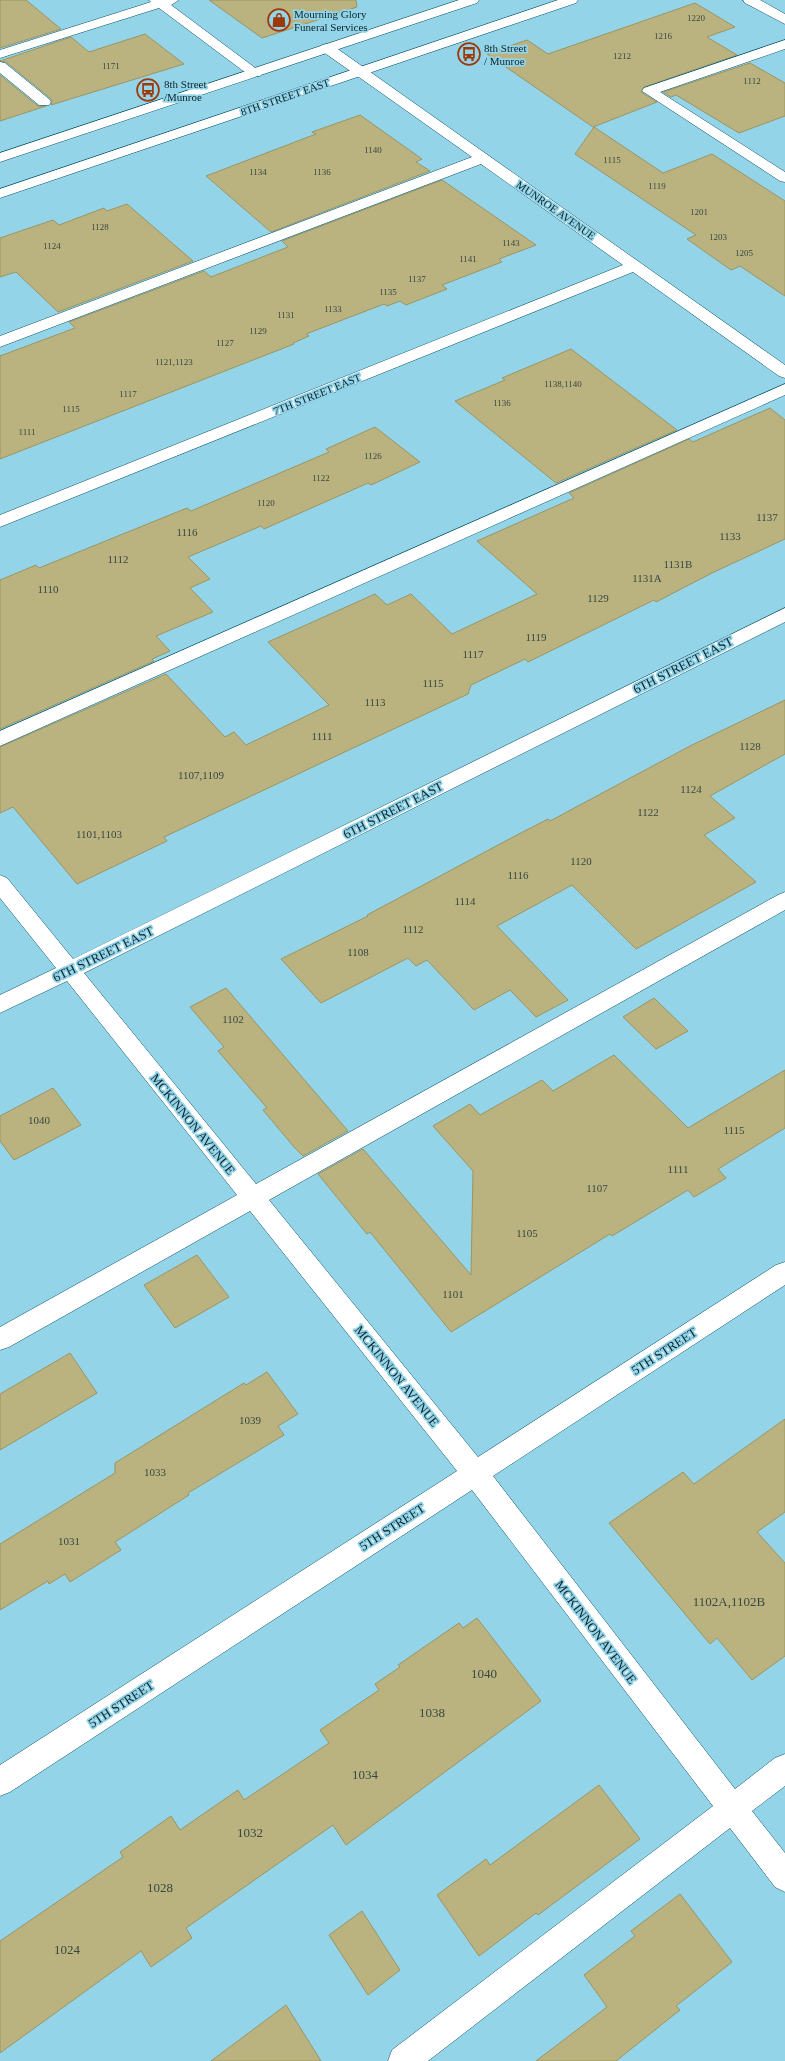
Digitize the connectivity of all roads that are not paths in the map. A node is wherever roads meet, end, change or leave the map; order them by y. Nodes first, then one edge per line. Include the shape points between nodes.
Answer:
1 (472, 0) edge
2 (571, 0) edge
3 (750, 0) edge
4 (163, 1) edge
5 (785, 20) edge
6 (785, 44) edge
7 (327, 48) junction
8 (0, 54) edge
9 (0, 66) edge
10 (360, 72) junction
11 (255, 73) junction
12 (44, 102) dead end
13 (0, 158) edge
14 (483, 158) junction
15 (785, 178) edge
16 (0, 194) edge
17 (635, 266) junction
18 (0, 342) edge
19 (785, 373) edge
20 (785, 389) edge
21 (0, 521) edge
22 (785, 614) edge
23 (0, 738) edge
24 (0, 883) edge
25 (785, 900) edge
26 (70, 971) junction
27 (0, 1005) edge
28 (252, 1197) junction
29 (785, 1272) edge
30 (0, 1339) edge
31 (475, 1473) junction
32 (785, 1768) edge
33 (0, 1782) edge
34 (731, 1809) junction
35 (785, 1877) edge
36 (403, 2061) edge

1 - 7 street
2 - 10 street, 8TH STREET EAST
3 - 5 street
4 - 8 street
4 - 11 street
6 - 15 street via 649,91
7 - 10 street, MUNROE AVENUE
7 - 11 street
9 - 12 street
10 - 14 street, MUNROE AVENUE
10 - 16 street, 8TH STREET EAST
11 - 13 street
14 - 17 street, MUNROE AVENUE
14 - 18 street
17 - 19 street, MUNROE AVENUE
17 - 21 street, 7TH STREET EAST
20 - 23 street
22 - 26 street, 6TH STREET EAST
24 - 26 street, MCKINNON AVENUE
25 - 28 street
26 - 27 street, 6TH STREET EAST
26 - 28 street, MCKINNON AVENUE
28 - 30 street
28 - 31 street, MCKINNON AVENUE
29 - 31 street, 5TH STREET
31 - 33 street, 5TH STREET
31 - 34 street, MCKINNON AVENUE
32 - 34 street
34 - 35 street, MCKINNON AVENUE
34 - 36 street

